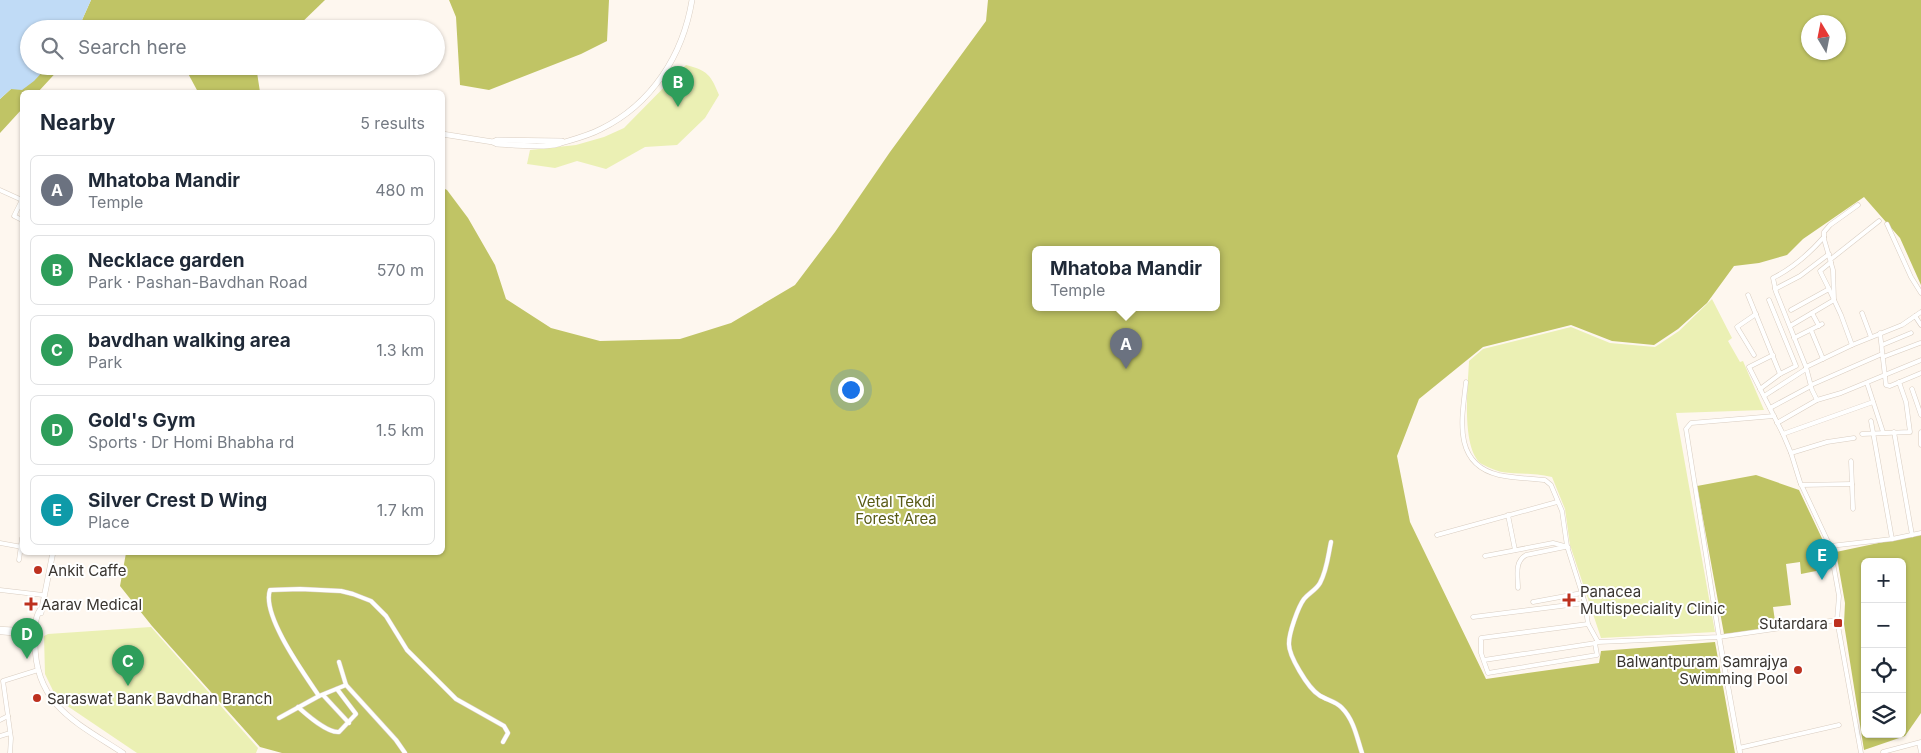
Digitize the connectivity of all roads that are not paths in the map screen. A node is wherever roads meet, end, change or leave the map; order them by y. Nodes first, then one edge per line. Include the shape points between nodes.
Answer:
1 (692, 0) edge
2 (445, 134) edge
3 (0, 190) edge
4 (20, 199) edge
5 (20, 204) edge
6 (1858, 205) dead end
7 (20, 219) edge
8 (1878, 221) dead end
9 (1887, 224) dead end
10 (1824, 237) junction
11 (1830, 258) junction
12 (1828, 289) junction
13 (1775, 290) junction
14 (1921, 293) edge
15 (1748, 295) dead end
16 (1768, 300) dead end
17 (1834, 300) junction
18 (1791, 310) dead end
19 (1921, 312) edge
20 (1812, 313) junction
21 (1862, 313) dead end
22 (1756, 314) junction
23 (1915, 316) junction
24 (1921, 324) edge
25 (1790, 326) junction
26 (1811, 330) junction
27 (1880, 333) junction
28 (1911, 333) dead end
29 (1871, 337) junction
30 (1794, 338) junction
31 (1920, 344) edge
32 (1852, 345) junction
33 (1882, 345) junction
34 (1754, 355) dead end
35 (1772, 355) junction
36 (1883, 356) junction
37 (1823, 359) junction
38 (1921, 360) edge
39 (1806, 368) junction
40 (1921, 373) edge
41 (1780, 374) junction
42 (1885, 374) junction
43 (1466, 382) dead end
44 (1899, 382) junction
45 (1866, 383) junction
46 (1811, 385) junction
47 (1760, 389) junction
48 (1912, 389) dead end
49 (1764, 396) junction
50 (1817, 400) junction
51 (1873, 402) junction
52 (1770, 408) junction
53 (1921, 415) edge
54 (1774, 416) junction
55 (1871, 421) dead end
56 (1777, 423) junction
57 (1911, 430) junction
58 (1874, 432) junction
59 (1883, 432) junction
60 (1894, 432) junction
61 (1921, 432) edge
62 (1783, 434) junction
63 (1862, 434) dead end
64 (1854, 438) dead end
65 (1921, 445) edge
66 (1791, 453) junction
67 (1851, 461) dead end
68 (1852, 484) junction
69 (1801, 485) junction
70 (1558, 502) junction
71 (1853, 509) dead end
72 (1508, 515) junction
73 (1921, 533) edge
74 (1437, 535) dead end
75 (1912, 535) junction
76 (1892, 539) junction
77 (1331, 542) dead end
78 (0, 543) edge
79 (1830, 546) junction
80 (20, 547) edge
81 (1568, 547) junction
82 (1515, 550) junction
83 (20, 555) edge
84 (52, 555) edge
85 (1485, 556) dead end
86 (19, 560) dead end
87 (1518, 588) dead end
88 (0, 590) edge
89 (1582, 593) junction
90 (43, 595) junction
91 (1533, 602) dead end
92 (1585, 603) junction
93 (1473, 618) dead end
94 (1838, 620) junction
95 (1588, 624) junction
96 (0, 631) edge
97 (35, 632) junction
98 (1719, 637) junction
99 (1597, 642) junction
100 (1484, 660) junction
101 (339, 662) dead end
102 (38, 670) junction
103 (2, 684) edge
104 (346, 685) junction
105 (336, 689) junction
106 (321, 696) junction
107 (7, 703) junction
108 (0, 705) edge
109 (298, 707) junction
110 (8, 716) junction
111 (279, 718) dead end
112 (0, 720) edge
113 (349, 723) junction
114 (1840, 725) dead end
115 (10, 733) junction
116 (0, 736) edge
117 (503, 742) dead end
118 (1920, 743) edge
119 (1905, 746) junction
120 (1739, 750) edge
121 (1892, 751) edge
122 (1882, 752) dead end
123 (1921, 752) edge
124 (10, 753) edge
125 (123, 753) edge
126 (405, 753) edge
127 (1362, 753) edge
128 (1860, 753) edge
129 (1907, 753) edge

1 - 2 main road via 678,49 666,73 632,109 600,130 562,142 493,142
3 - 4 street
5 - 7 street via 14,216
6 - 10 street via 1830,225
8 - 11 street
9 - 14 street
10 - 11 street
10 - 13 street via 1798,263 1773,278
11 - 12 street via 1820,270
11 - 13 street
11 - 17 street
12 - 17 street
12 - 18 street
13 - 25 street
15 - 22 street
16 - 41 street via 1796,366
17 - 20 street
17 - 32 street
19 - 23 street
20 - 25 street
20 - 26 street via 1821,325
21 - 29 street
22 - 34 street via 1737,327
22 - 35 street
23 - 24 street
23 - 27 street
25 - 30 street
26 - 30 street
26 - 37 street
27 - 29 street
27 - 33 street
28 - 33 street
29 - 32 street
30 - 39 street
31 - 36 street
32 - 37 street
33 - 36 street
35 - 41 street
35 - 47 street via 1749,367
36 - 42 street
36 - 46 street
37 - 39 street
38 - 42 street
39 - 46 street
39 - 49 street
40 - 44 street
41 - 47 street
42 - 44 street via 1887,386
42 - 45 street
43 - 70 street via 1463,434 1472,460 1498,475 1548,482
44 - 57 street
45 - 50 street
45 - 51 street
46 - 50 street
46 - 52 street
47 - 49 street
48 - 53 street
49 - 52 street
50 - 56 street
51 - 59 street
51 - 62 street
52 - 54 street
54 - 56 street
54 - 98 street via 1691,423 1686,429
55 - 58 street
56 - 62 street
57 - 60 street via 1908,433
57 - 61 street
58 - 59 street
58 - 63 street
58 - 76 street
59 - 60 street
60 - 75 street
61 - 65 street
62 - 66 street
64 - 66 street
66 - 69 street
67 - 68 street
68 - 69 street
68 - 71 street
69 - 79 street
70 - 72 street
70 - 81 street
72 - 74 street
72 - 82 street
73 - 75 street
75 - 76 street
76 - 79 street
77 - 127 street via 1326,570 1320,583 1304,600 1289,643 1293,659 1308,683 1319,695 1342,707 1351,719
78 - 80 street
79 - 94 street via 1839,596
81 - 82 street via 1553,543
81 - 87 street via 1521,558
81 - 89 street
82 - 85 street
83 - 86 street
84 - 90 main road
88 - 90 street
89 - 91 street
89 - 92 street
90 - 97 main road
92 - 93 street
92 - 95 street
94 - 98 street
94 - 128 street
95 - 99 street
95 - 100 street via 1481,638
96 - 97 street
97 - 102 main road
98 - 99 street
98 - 120 street
99 - 100 street
99 - 100 street via 1597,655 1548,664 1488,673
101 - 104 street
102 - 103 street via 8,678
102 - 125 main road via 55,705
103 - 107 street
104 - 105 street
104 - 126 street
105 - 106 street
105 - 113 street via 355,711 356,716
106 - 109 street
106 - 113 street
106 - 117 street via 284,645 271,609 270,590 341,591 371,602 386,616 407,650 456,699 504,726 508,733
107 - 108 street
107 - 110 street
109 - 111 street
109 - 113 street via 335,733
110 - 112 street
110 - 115 street
114 - 120 street
115 - 116 street
115 - 124 street
118 - 119 street
118 - 123 street
119 - 121 street
119 - 129 street
121 - 122 street

